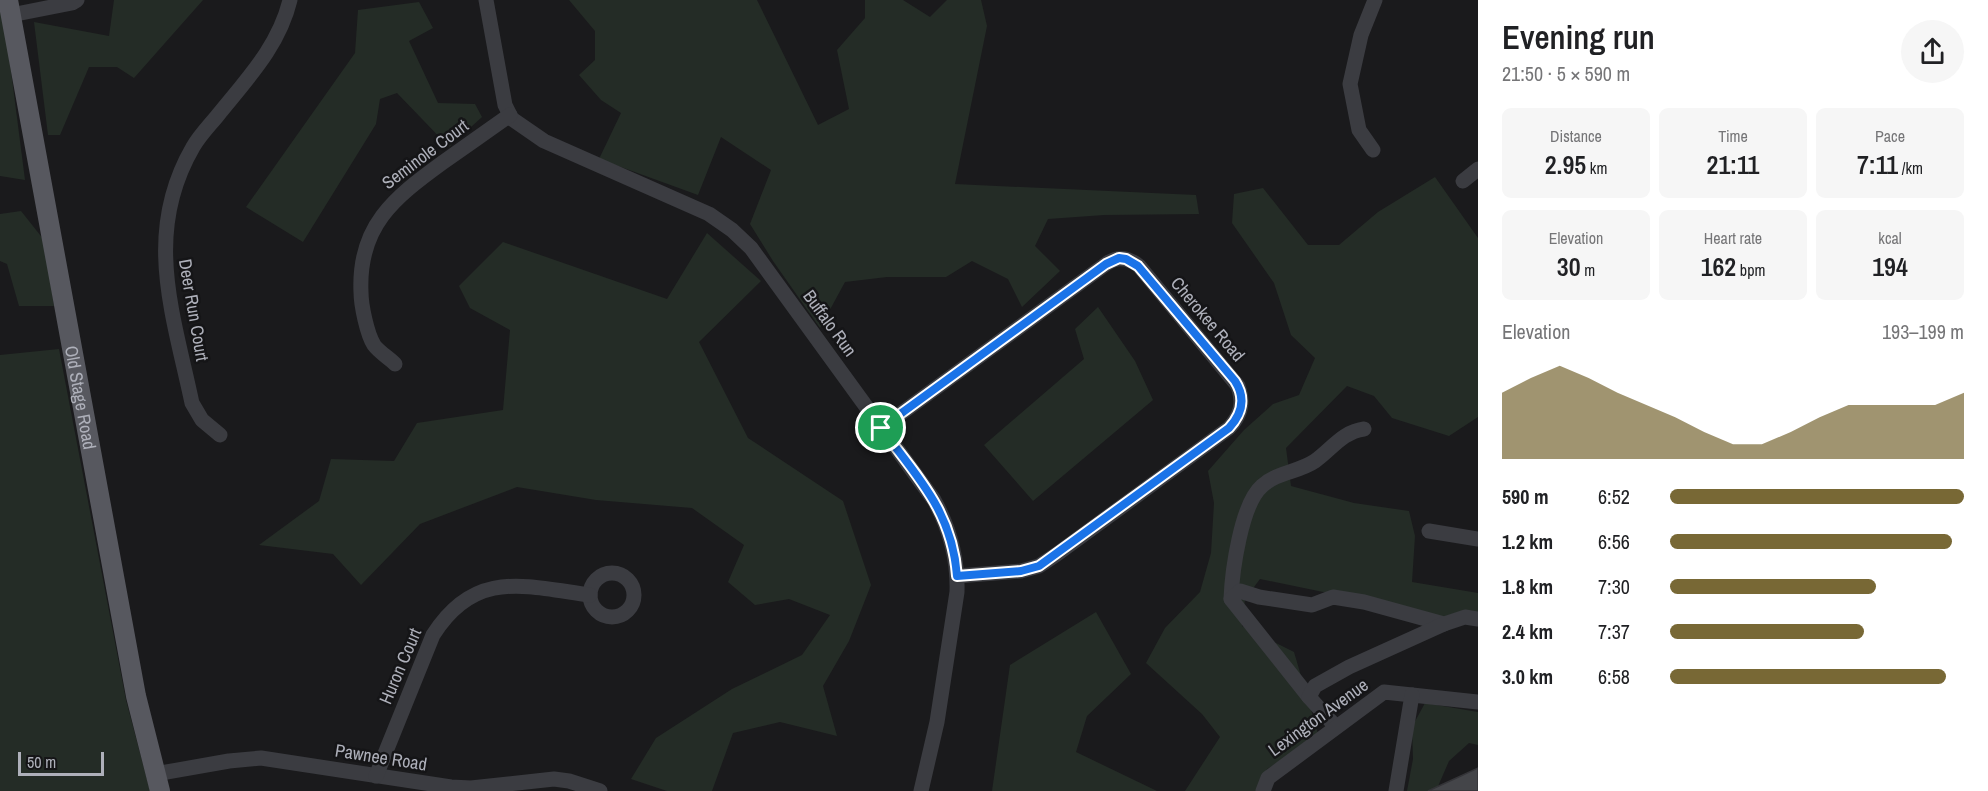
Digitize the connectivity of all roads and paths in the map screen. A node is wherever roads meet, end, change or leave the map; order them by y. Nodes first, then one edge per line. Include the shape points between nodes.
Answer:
1 (77, 0) edge
2 (290, 0) edge
3 (486, 0) edge
4 (1375, 0) edge
5 (41, 5) edge
6 (9, 8) edge
7 (510, 115) junction
8 (1373, 150) dead end
9 (1478, 169) edge
10 (1463, 181) dead end
11 (395, 364) dead end
12 (881, 428) junction
13 (1364, 429) dead end
14 (220, 435) dead end
15 (1429, 531) dead end
16 (1478, 539) edge
17 (957, 576) junction
18 (590, 595) dead end
19 (1231, 599) junction
20 (1478, 619) edge
21 (1444, 624) junction
22 (1312, 692) junction
23 (1412, 695) junction
24 (1478, 702) edge
25 (1336, 727) junction
26 (376, 776) junction
27 (158, 782) edge
28 (600, 791) edge
29 (921, 791) edge
30 (1263, 791) edge
31 (1396, 791) edge

1 - 5 street
2 - 14 street, Deer Run Court via 266,55 195,144 176,183 166,225 167,284 192,403 202,420
3 - 7 street
4 - 8 street via 1361,35 1350,84 1359,130
5 - 6 street
6 - 27 main road, Old Stage Road via 134,684
7 - 11 street, Seminole Court via 404,191 387,208 369,237 360,280 361,306 374,345
7 - 12 street, Buffalo Run via 544,141 709,214 732,230 751,248
9 - 10 street
12 - 17 street, Buffalo Run via 943,516 953,545
12 - 17 street, Cherokee Road via 1119,258 1138,266 1238,386 1240,414 1229,428 1057,554 1039,566 1021,571
13 - 19 street via 1343,436 1310,465 1277,476 1256,493 1245,519
15 - 16 street
17 - 29 street, Buffalo Run via 937,722
18 - 26 street, Huron Court via 507,585 480,592 456,606 433,635
19 - 21 street via 1240,591 1312,605 1333,597
19 - 22 street
20 - 21 street via 1465,617
21 - 22 street via 1350,667
22 - 25 street
23 - 24 street, Lexington Avenue
23 - 25 street, Lexington Avenue via 1384,692
23 - 31 street
25 - 30 street, Lexington Avenue via 1268,778
26 - 27 street, Pawnee Road via 261,758 229,761
26 - 28 street, Pawnee Road via 471,788 554,779

